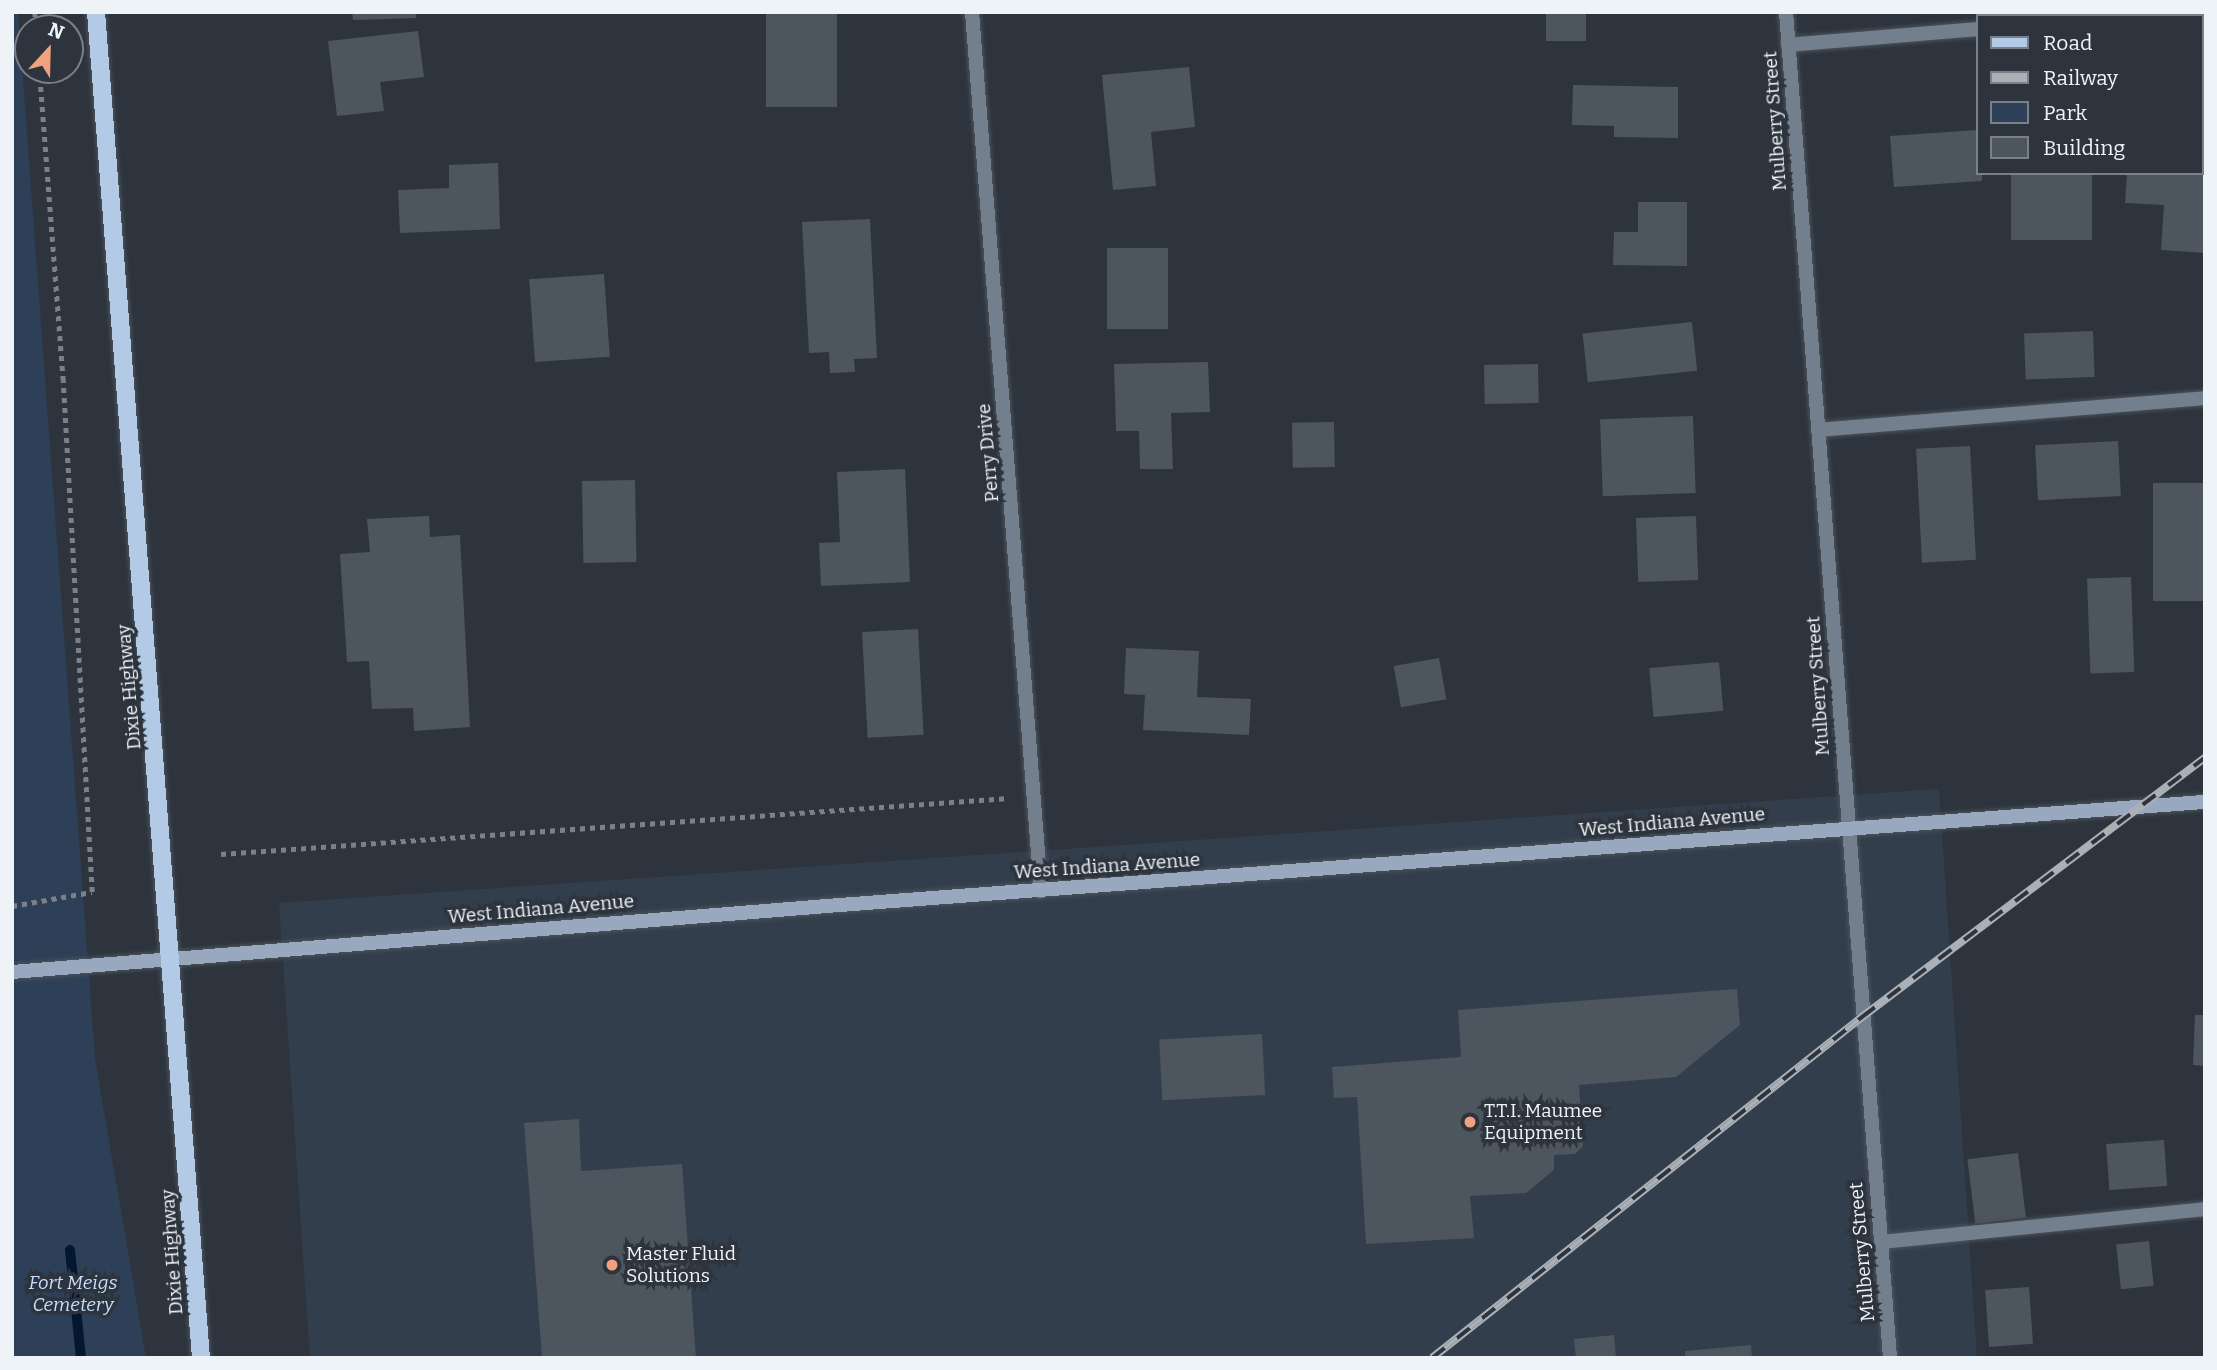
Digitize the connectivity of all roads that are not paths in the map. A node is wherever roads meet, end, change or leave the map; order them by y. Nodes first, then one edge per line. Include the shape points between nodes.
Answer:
1 (96, 12) edge
2 (972, 12) edge
3 (1786, 12) edge
4 (2174, 12) edge
5 (2154, 14) edge
6 (1976, 29) edge
7 (1788, 45) junction
8 (2205, 398) edge
9 (1818, 430) junction
10 (2205, 802) edge
11 (1848, 827) junction
12 (1041, 891) junction
13 (172, 957) junction
14 (12, 972) edge
15 (2205, 1209) edge
16 (1881, 1242) junction
17 (201, 1358) edge
18 (1890, 1358) edge

1 - 13 main road, Dixie Highway
2 - 12 street, Perry Drive
3 - 7 street, Mulberry Street
4 - 5 street
6 - 7 street
7 - 9 street, Mulberry Street
8 - 9 street
9 - 11 street, Mulberry Street
10 - 11 main road, West Indiana Avenue
11 - 12 main road, West Indiana Avenue
11 - 16 street, Mulberry Street
12 - 13 main road, West Indiana Avenue
13 - 14 main road, West Indiana Avenue
13 - 17 main road, Dixie Highway
15 - 16 street
16 - 18 street, Mulberry Street

